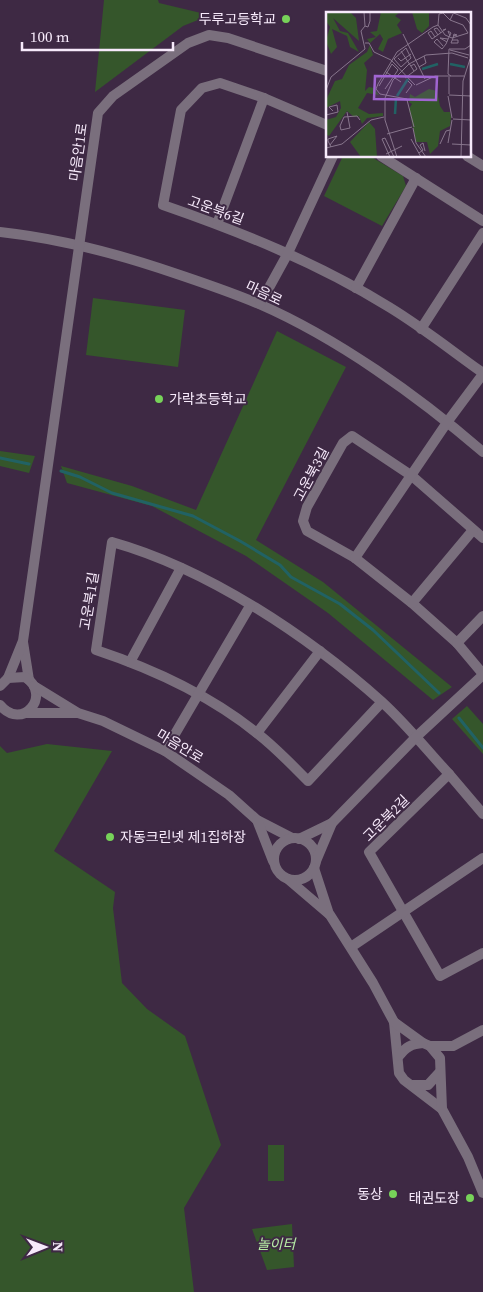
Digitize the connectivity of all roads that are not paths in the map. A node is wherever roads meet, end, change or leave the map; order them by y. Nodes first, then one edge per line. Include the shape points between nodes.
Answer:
1 (326, 71) edge
2 (264, 98) junction
3 (326, 125) edge
4 (332, 158) edge
5 (384, 158) edge
6 (470, 158) edge
7 (483, 166) edge
8 (416, 178) junction
9 (483, 220) edge
10 (217, 224) junction
11 (0, 232) edge
12 (483, 233) edge
13 (79, 245) junction
14 (288, 253) junction
15 (356, 288) junction
16 (260, 304) junction
17 (421, 329) junction
18 (483, 374) edge
19 (448, 421) junction
20 (483, 452) edge
21 (412, 476) junction
22 (473, 530) junction
23 (483, 538) edge
24 (355, 558) junction
25 (181, 568) junction
26 (412, 603) junction
27 (250, 606) junction
28 (483, 616) edge
29 (23, 641) junction
30 (457, 643) junction
31 (320, 651) junction
32 (130, 662) junction
33 (483, 674) edge
34 (2, 682) edge
35 (32, 683) junction
36 (198, 694) junction
37 (382, 702) junction
38 (1, 708) edge
39 (26, 713) junction
40 (78, 713) junction
41 (257, 733) junction
42 (416, 737) junction
43 (166, 751) junction
44 (449, 774) junction
45 (483, 814) edge
46 (257, 820) junction
47 (332, 823) junction
48 (295, 839) junction
49 (483, 858) edge
50 (274, 862) junction
51 (315, 864) junction
52 (289, 880) junction
53 (404, 913) junction
54 (330, 915) junction
55 (351, 947) junction
56 (483, 953) edge
57 (394, 1022) junction
58 (483, 1030) edge
59 (427, 1044) junction
60 (453, 1046) junction
61 (399, 1056) junction
62 (440, 1069) junction
63 (411, 1085) junction
64 (442, 1109) junction
65 (483, 1193) edge

1 - 13 street, 마음안1로 via 228,38 209,35 188,43 112,96 98,113
2 - 3 street, 고운북6길
2 - 10 street
2 - 10 street, 고운북6길 via 220,83 202,88 180,110 163,205
4 - 14 street
5 - 8 street
6 - 7 street
8 - 9 street
8 - 15 street
10 - 14 street, 고운북6길
11 - 13 street, 마음로
12 - 17 street
13 - 16 street, 마음로 via 102,249
13 - 29 street, 마음안1로
14 - 15 street, 고운북6길
14 - 16 street
15 - 17 street, 고운북6길
16 - 19 street, 마음로 via 335,344
17 - 18 street, 고운북6길
18 - 19 street
19 - 20 street, 마음로
19 - 21 street
21 - 22 street, 고운북3길
21 - 24 street
21 - 24 street, 고운북3길 via 352,436 343,443 307,507 303,521 307,531
22 - 23 street, 고운북3길
22 - 26 street
24 - 26 street, 고운북3길
25 - 27 street, 고운북1길
25 - 32 street
25 - 32 street, 고운북1길 via 143,551 112,542 96,650
26 - 30 street, 고운북3길
27 - 31 street, 고운북1길
27 - 36 street
28 - 30 street
29 - 34 street
29 - 35 street
30 - 33 street, 고운북3길
31 - 37 street, 고운북1길
31 - 41 street
32 - 36 street, 고운북1길
33 - 42 street
34 - 35 street via 19,676
35 - 39 street via 36,698
35 - 40 street
36 - 41 street, 고운북1길
36 - 43 street
37 - 41 street, 고운북1길 via 308,781
37 - 42 street, 고운북1길
38 - 39 street via 15,715
39 - 40 street
40 - 43 street, 마음안로
42 - 44 street
42 - 47 street
43 - 46 street, 마음안로 via 229,795
44 - 45 street
44 - 53 street, 고운북2길 via 370,852
46 - 48 street
46 - 50 street
47 - 48 street
47 - 51 street
48 - 50 street via 280,844
48 - 51 street via 313,849
49 - 53 street
50 - 52 street via 279,873
51 - 52 street via 311,873 301,879
51 - 54 street
52 - 54 street
53 - 55 street
53 - 56 street, 고운북2길 via 440,976
54 - 55 street
55 - 57 street
57 - 59 street
57 - 61 street
58 - 60 street
59 - 60 street
59 - 61 street via 413,1044
59 - 62 street via 436,1051
60 - 62 street
61 - 63 street via 399,1073
62 - 63 street via 428,1085
62 - 64 street
63 - 64 street
64 - 65 street

